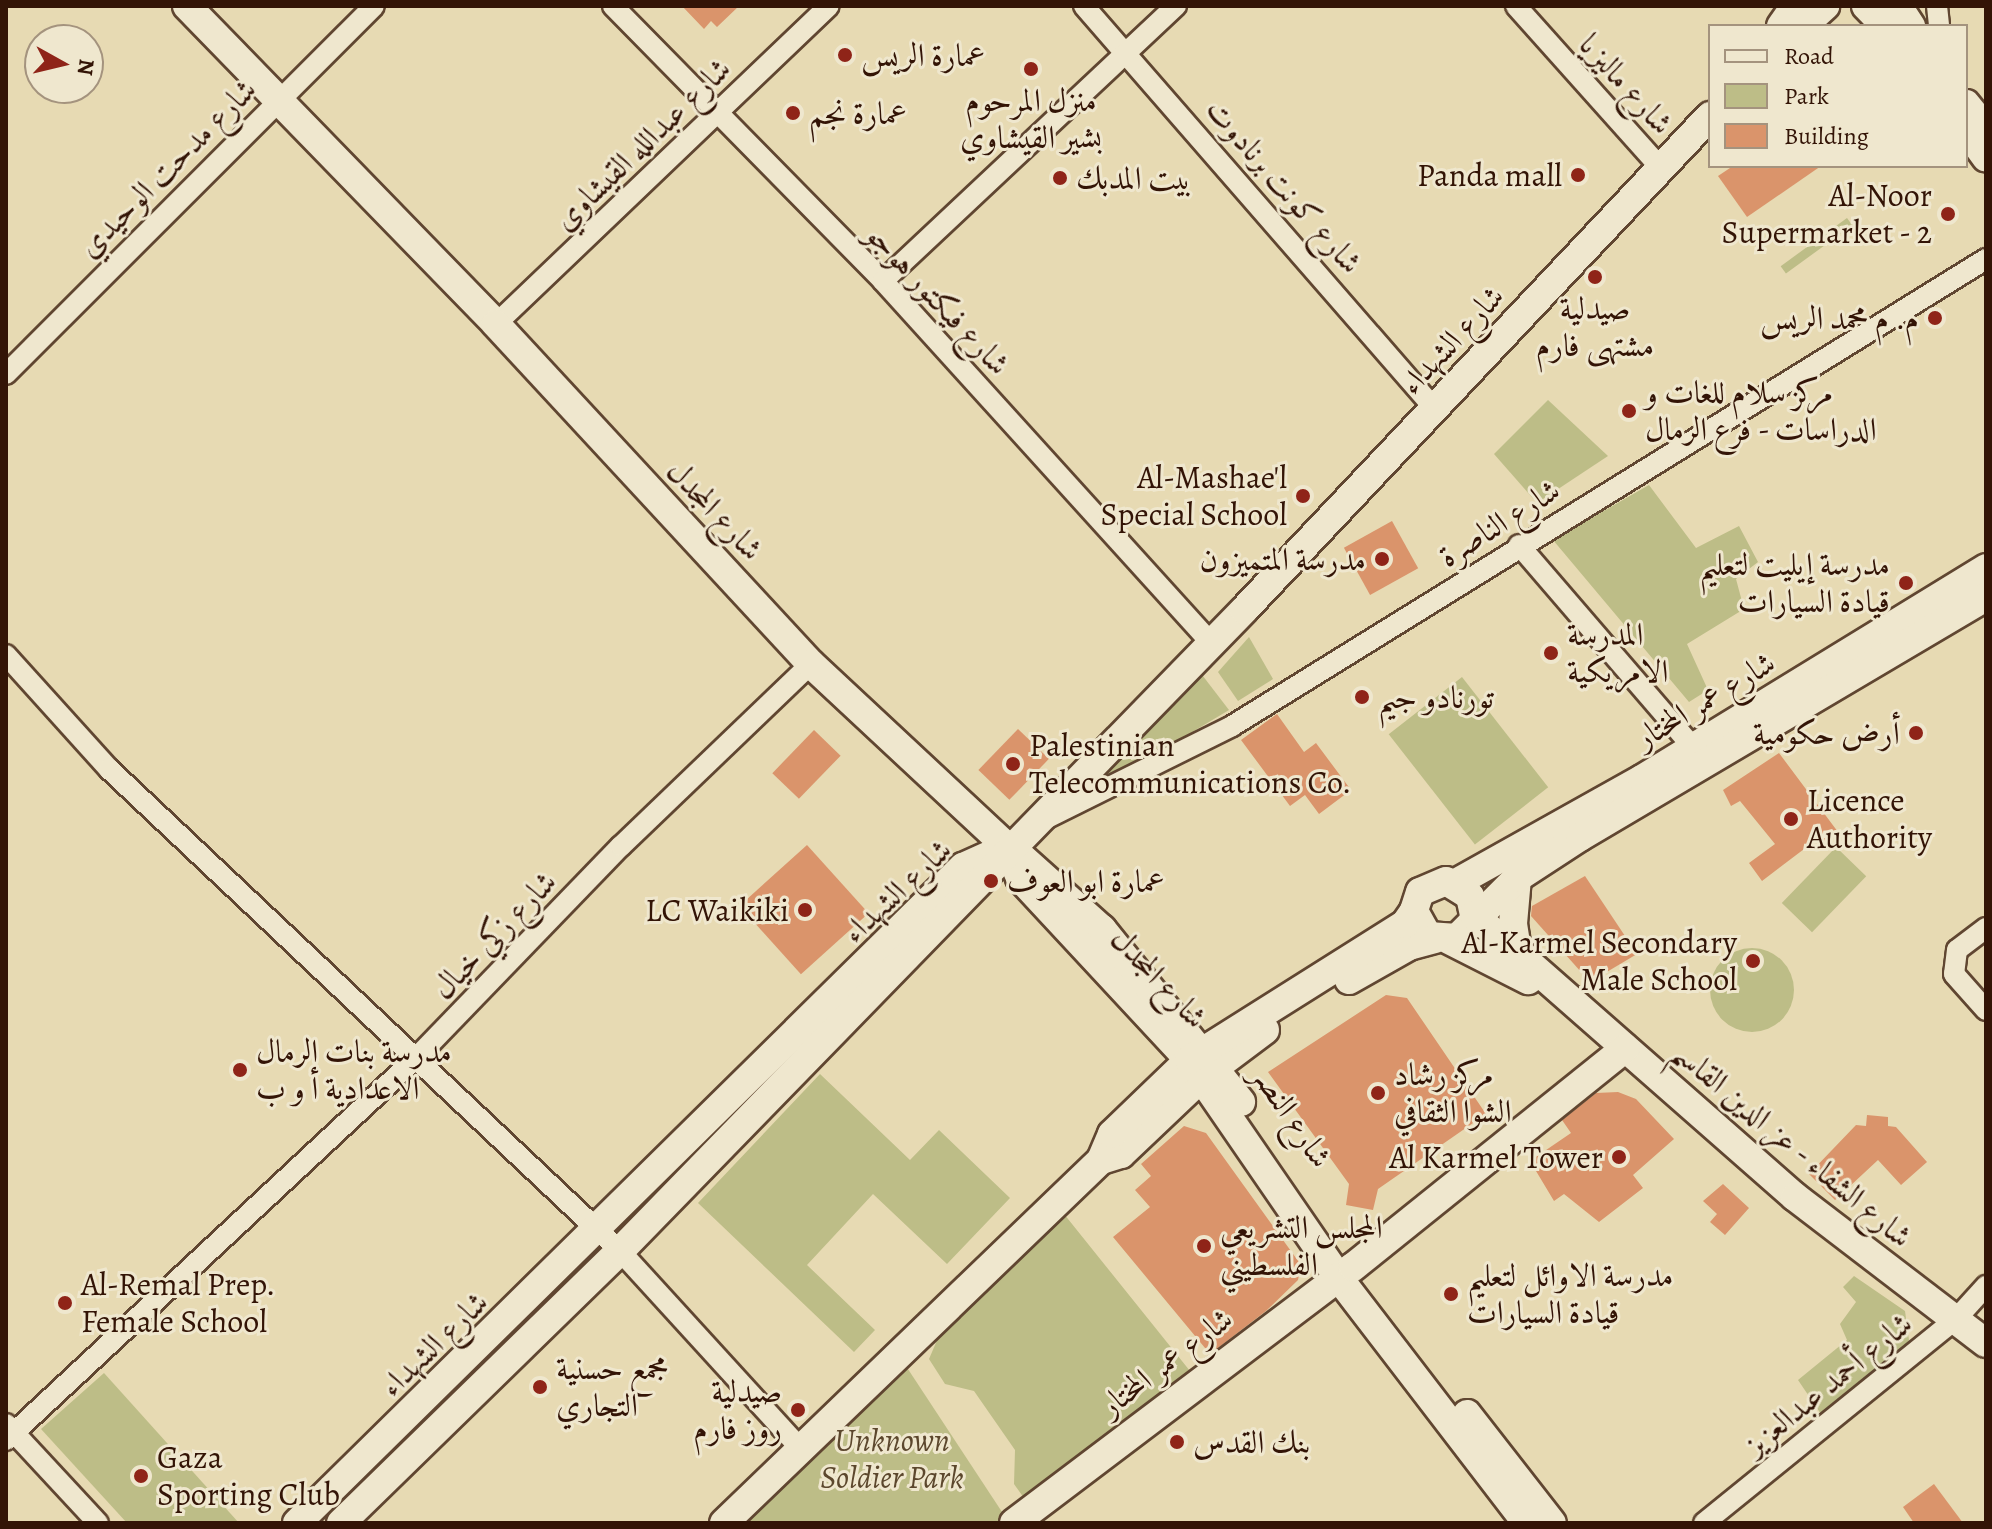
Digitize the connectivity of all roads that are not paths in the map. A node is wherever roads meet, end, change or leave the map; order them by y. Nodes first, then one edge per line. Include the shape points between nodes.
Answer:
1 (187, 6) edge
2 (374, 6) edge
3 (613, 6) edge
4 (829, 6) edge
5 (1084, 6) edge
6 (1176, 6) edge
7 (1516, 6) edge
8 (1795, 6) edge
9 (1825, 6) edge
10 (1866, 6) edge
11 (1898, 6) edge
12 (1782, 24) edge
13 (1805, 24) edge
14 (1883, 24) edge
15 (1910, 24) edge
16 (1130, 53) junction
17 (277, 98) junction
18 (1968, 106) edge
19 (718, 114) junction
20 (1708, 118) edge
21 (1986, 129) edge
22 (1968, 133) edge
23 (1986, 158) edge
24 (1659, 166) junction
25 (1986, 259) edge
26 (883, 281) junction
27 (496, 324) junction
28 (6, 374) edge
29 (1435, 409) junction
30 (1519, 545) junction
31 (1986, 568) edge
32 (1986, 597) edge
33 (1210, 642) junction
34 (6, 655) edge
35 (811, 664) junction
36 (1700, 756) junction
37 (1037, 823) junction
38 (1007, 847) junction
39 (1517, 878) junction
40 (1456, 883) junction
41 (1414, 911) junction
42 (1474, 915) junction
43 (1986, 928) edge
44 (1442, 940) junction
45 (1551, 988) junction
46 (1986, 1010) edge
47 (1625, 1048) junction
48 (417, 1057) junction
49 (1202, 1063) junction
50 (599, 1232) junction
51 (620, 1251) junction
52 (1346, 1272) junction
53 (1986, 1286) edge
54 (1956, 1319) junction
55 (1986, 1343) edge
56 (9, 1432) edge
57 (799, 1447) junction
58 (98, 1523) edge
59 (297, 1523) edge
60 (341, 1523) edge
61 (724, 1523) edge
62 (1014, 1523) edge
63 (1527, 1523) edge
64 (1552, 1523) edge
65 (1704, 1523) edge

1 - 17 main road, شارع المجدل
2 - 17 street, شارع مدحت الوحيدي
3 - 19 street, شارع فيكتور هوجو
4 - 19 street, شارع عبدالله القيشاوي
5 - 16 street, شارع كونت برنادوت
6 - 16 street
7 - 24 street, شارع ماليزيا
8 - 12 main road
9 - 13 main road
10 - 14 main road
11 - 15 main road
16 - 26 street
16 - 29 street, شارع كونت برنادوت
17 - 27 main road, شارع المجدل
17 - 28 street, شارع مدحت الوحيدي
18 - 21 main road
19 - 26 street, شارع فيكتور هوجو
19 - 27 street, شارع عبدالله القيشاوي
20 - 24 main road, شارع الشهداء
22 - 23 main road
24 - 29 main road, شارع الشهداء
25 - 30 street, شارع الناصرة
26 - 33 street, شارع فيكتور هوجو
27 - 35 main road, شارع المجدل
29 - 33 main road, شارع الشهداء
30 - 36 street
30 - 37 street, شارع الناصرة via 1232,726
31 - 36 main road, شارع عمر المختار
32 - 36 main road, شارع عمر المختار
33 - 37 main road
34 - 48 street via 109,769
35 - 38 main road, شارع المجدل
35 - 48 street, شارع زكي خيال via 621,846
36 - 39 main road, شارع عمر المختار
36 - 40 main road, شارع عمر المختار
37 - 38 main road
38 - 49 main road, شارع المجدل via 1020,878
38 - 50 main road, شارع الشهداء via 963,867
38 - 51 main road, شارع الشهداء
39 - 42 main road, شارع عمر المختار
39 - 45 main road via 1517,948
40 - 41 main road via 1428,886
40 - 42 main road via 1470,896
41 - 44 main road via 1421,929
41 - 49 main road via 1405,924
42 - 44 main road via 1465,933
42 - 45 main road
43 - 46 street via 1957,950 1954,974
44 - 45 main road
44 - 49 main road via 1409,946
45 - 47 main road, شارع الشفاء - عز الدين القاسم
47 - 52 main road, شارع عمر المختار
47 - 54 main road, شارع الشفاء - عز الدين القاسم via 1795,1197
48 - 50 street
48 - 56 street, شارع زكي خيال
49 - 52 main road, شارع النصر
49 - 57 main road via 1112,1134 1101,1160
50 - 51 street
50 - 59 main road, شارع الشهداء
51 - 57 street
51 - 60 main road, شارع الشهداء
52 - 62 main road, شارع عمر المختار
52 - 63 main road, شارع النصر
52 - 64 main road, شارع النصر
53 - 54 street, شارع أحمد عبدالعزيز
54 - 55 main road, شارع الشفاء - عز الدين القاسم
54 - 65 street, شارع أحمد عبدالعزيز
56 - 58 street
57 - 61 main road

